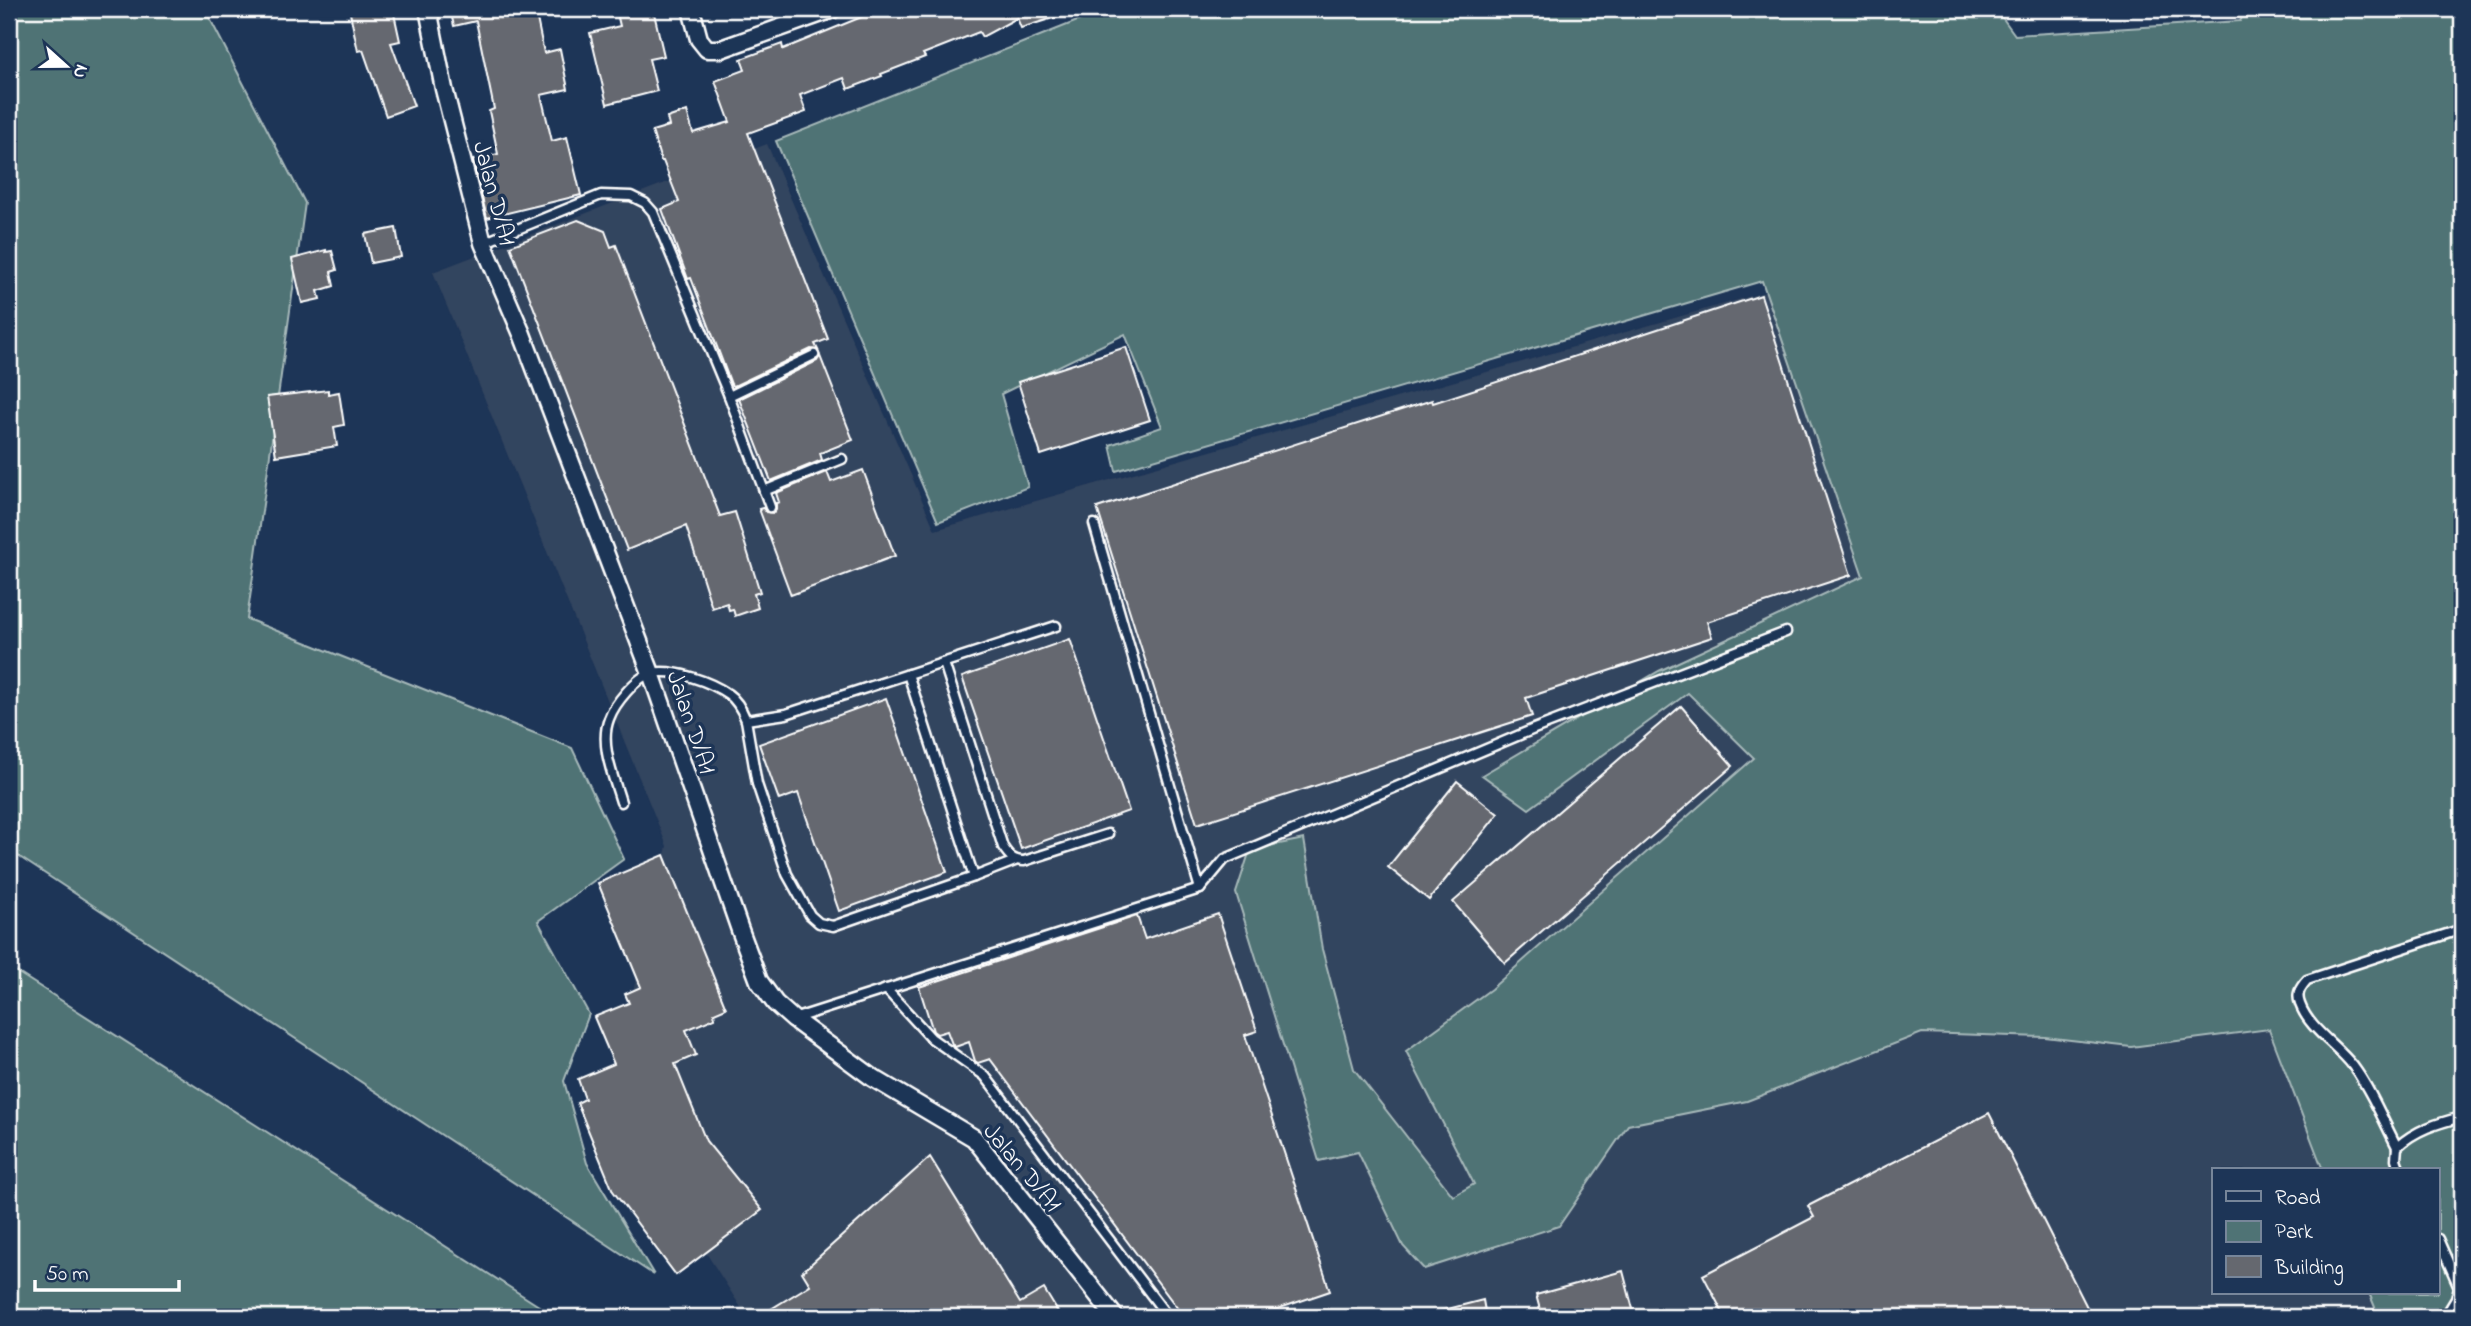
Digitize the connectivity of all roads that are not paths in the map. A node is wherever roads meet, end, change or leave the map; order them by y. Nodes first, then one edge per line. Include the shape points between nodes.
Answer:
1 (428, 9) edge
2 (691, 9) edge
3 (833, 9) edge
4 (482, 243) junction
5 (814, 355) dead end
6 (729, 396) junction
7 (842, 459) dead end
8 (764, 491) junction
9 (770, 507) dead end
10 (1094, 524) dead end
11 (1056, 626) dead end
12 (1786, 632) dead end
13 (944, 663) junction
14 (651, 673) junction
15 (908, 674) junction
16 (746, 720) junction
17 (621, 802) dead end
18 (1108, 834) dead end
19 (1015, 861) junction
20 (974, 877) junction
21 (1200, 890) junction
22 (2462, 929) edge
23 (887, 989) junction
24 (793, 1019) junction
25 (2462, 1117) edge
26 (2396, 1147) junction
27 (2399, 1168) edge
28 (2440, 1243) edge
29 (1115, 1317) edge
30 (1168, 1317) edge
31 (2445, 1317) edge

1 - 4 street, Jalan D/A1
2 - 3 street via 699,39 707,49 721,49
4 - 6 lane via 601,195 631,196 645,203 653,212
4 - 14 street, Jalan D/A1 via 522,334
5 - 6 lane
6 - 8 lane
7 - 8 lane
8 - 9 lane
10 - 21 lane
11 - 13 lane
12 - 21 lane via 1534,729 1225,859
13 - 15 lane
13 - 19 lane via 1003,847
14 - 16 lane via 681,674 729,694
14 - 17 lane via 632,685 608,720 607,749
14 - 24 street, Jalan D/A1 via 760,981
15 - 16 lane via 786,714
15 - 20 lane
16 - 20 lane via 757,784 787,874 819,923 833,926
18 - 19 lane
19 - 20 lane
21 - 23 lane
22 - 26 lane via 2307,980 2299,989 2298,1002 2306,1016 2361,1077
23 - 24 lane
23 - 30 lane via 931,1038 985,1076
24 - 29 street, Jalan D/A1 via 873,1078 974,1138
25 - 26 lane via 2409,1136
26 - 27 lane
28 - 31 lane via 2459,1287

